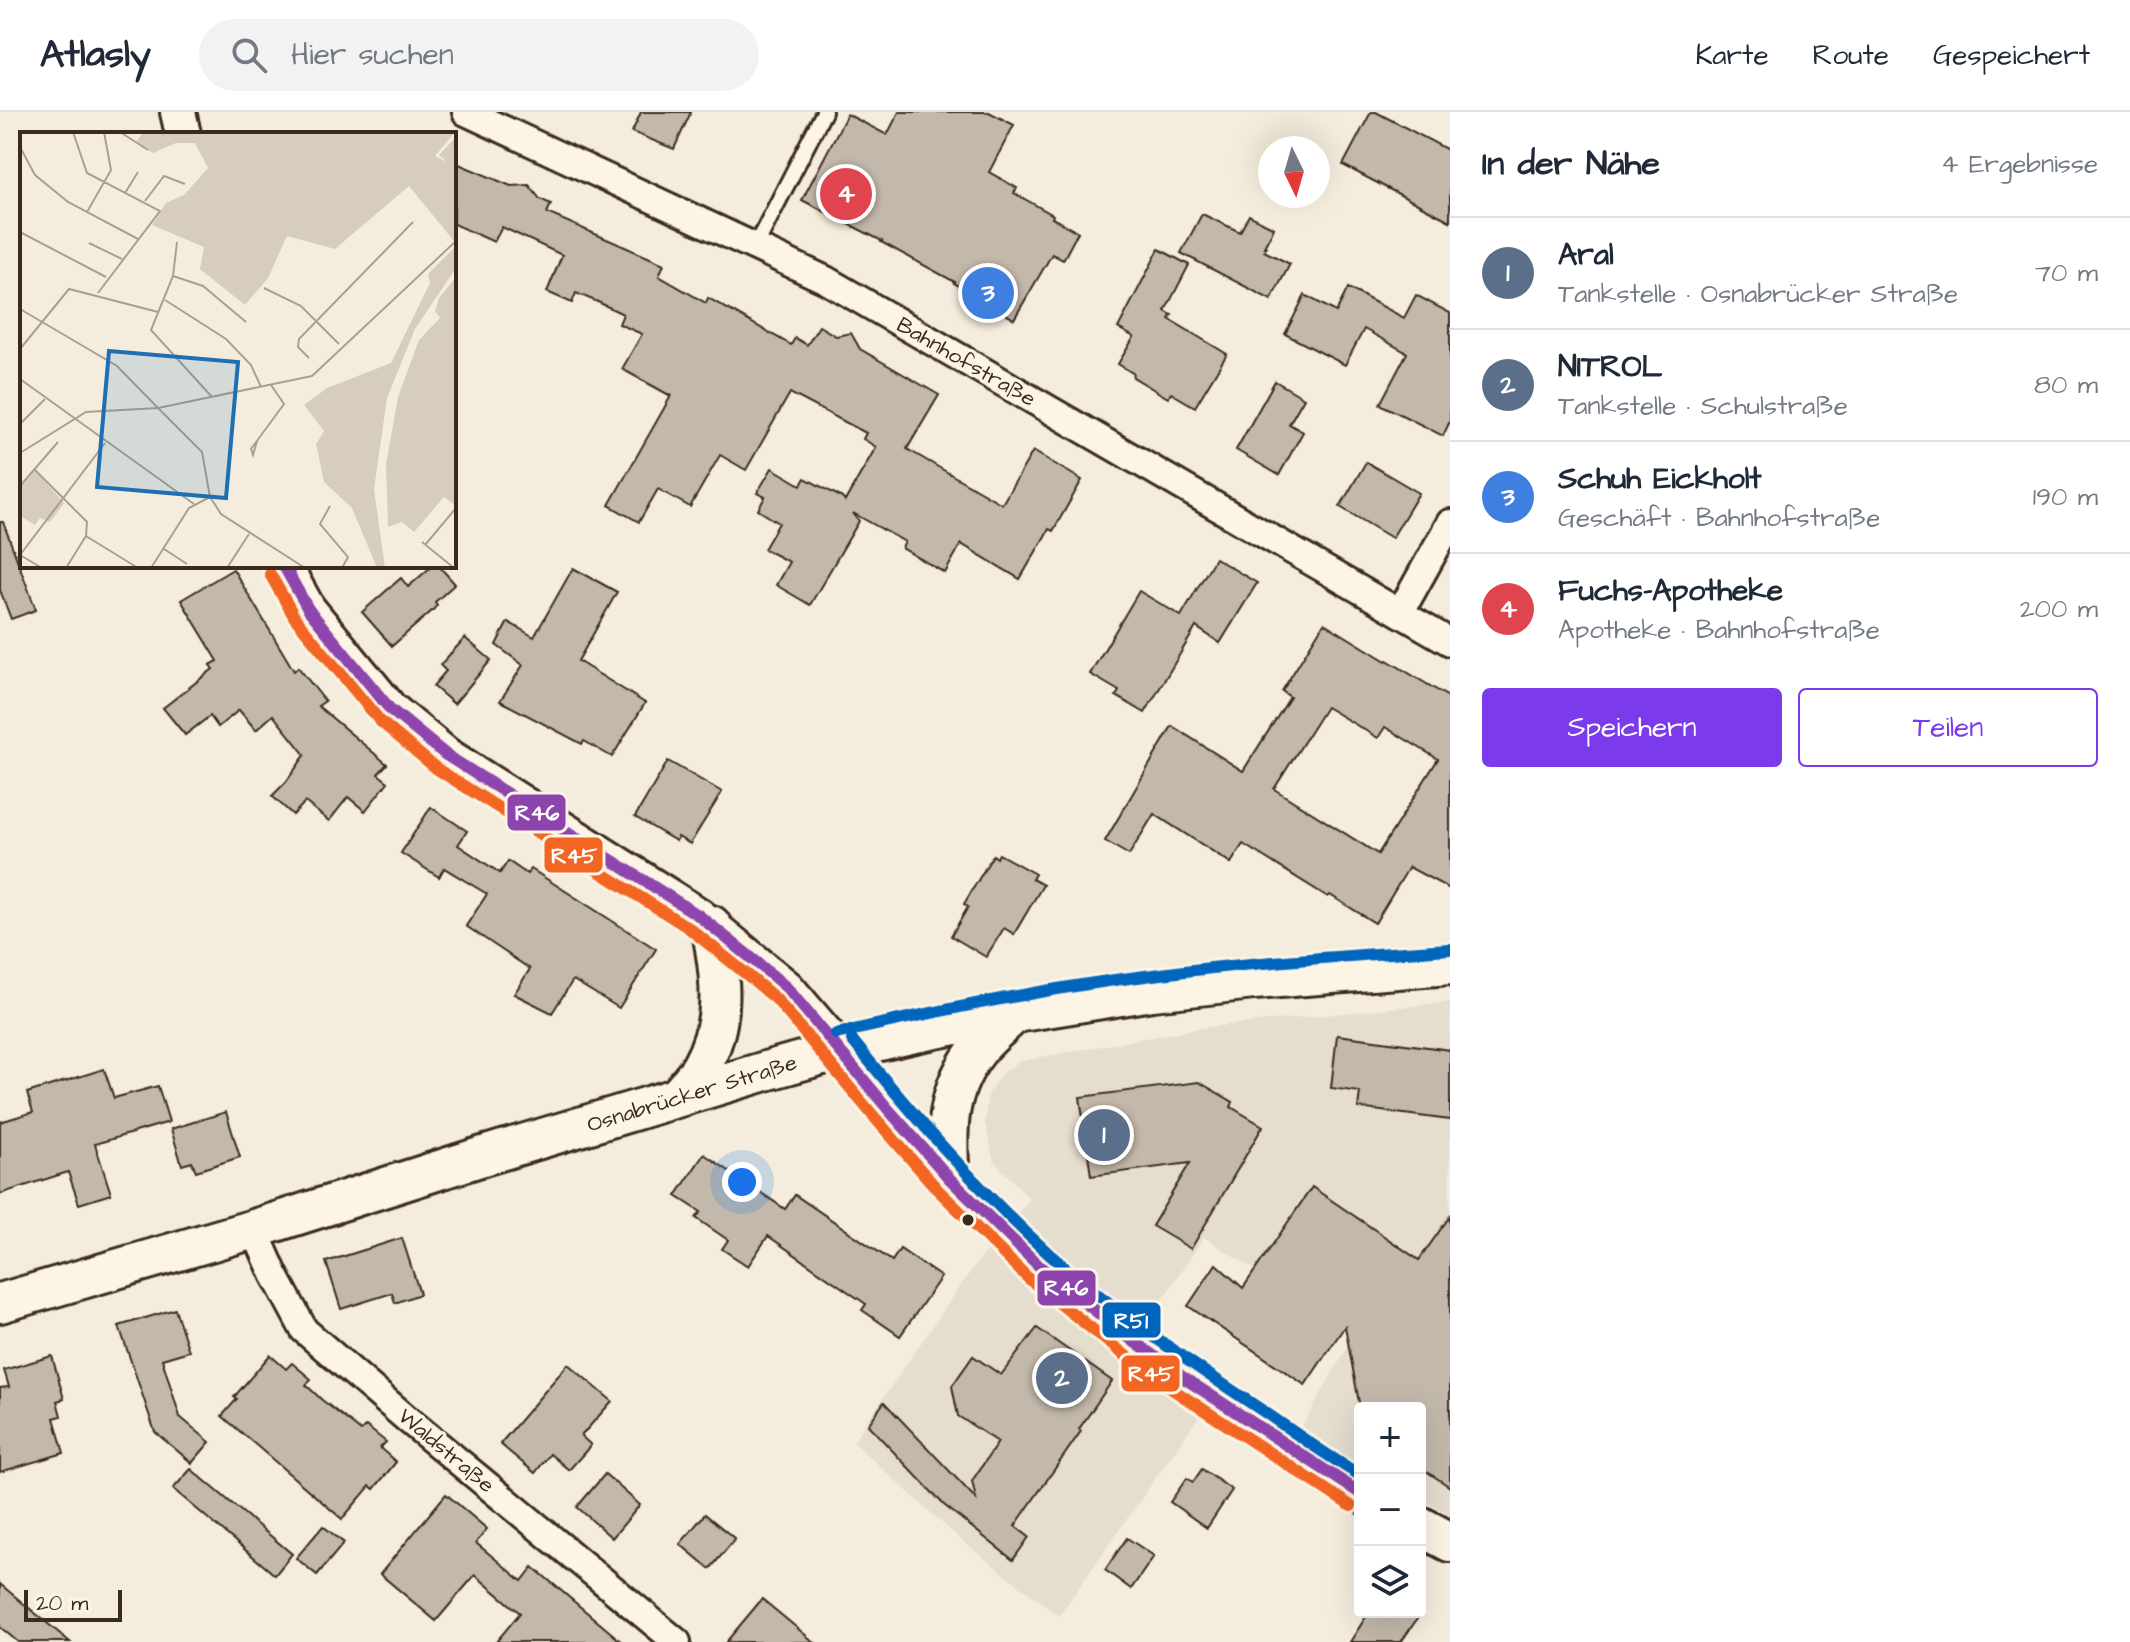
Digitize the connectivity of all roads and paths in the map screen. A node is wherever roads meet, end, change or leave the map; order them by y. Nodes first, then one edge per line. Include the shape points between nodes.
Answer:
1 (178, 112) edge
2 (466, 112) edge
3 (824, 112) edge
4 (183, 132) edge
5 (755, 247) junction
6 (1450, 523) edge
7 (285, 568) edge
8 (1400, 613) junction
9 (1450, 642) edge
10 (711, 925) junction
11 (1450, 965) edge
12 (1015, 1013) junction
13 (840, 1050) junction
14 (678, 1097) junction
15 (950, 1179) junction
16 (254, 1229) junction
17 (0, 1303) edge
18 (1354, 1489) edge
19 (1426, 1529) edge
20 (1450, 1542) edge
21 (677, 1642) edge

1 - 4 street
2 - 5 street, Bahnhofstraße
3 - 5 lane
5 - 8 street, Bahnhofstraße via 826,280
6 - 8 street
7 - 10 street via 308,609 390,709 446,755
8 - 9 street, Bahnhofstraße
10 - 13 street via 787,988
10 - 14 main road via 720,1013 700,1069
11 - 12 main road, Osnabrücker Straße via 1152,991
12 - 13 main road, Osnabrücker Straße
12 - 15 main road via 980,1047 951,1102
13 - 14 main road, Osnabrücker Straße
13 - 15 main road
14 - 16 main road, Osnabrücker Straße
15 - 18 main road via 1039,1266 1136,1343
16 - 17 main road, Osnabrücker Straße
16 - 21 street, Waldstraße via 304,1330
19 - 20 main road

